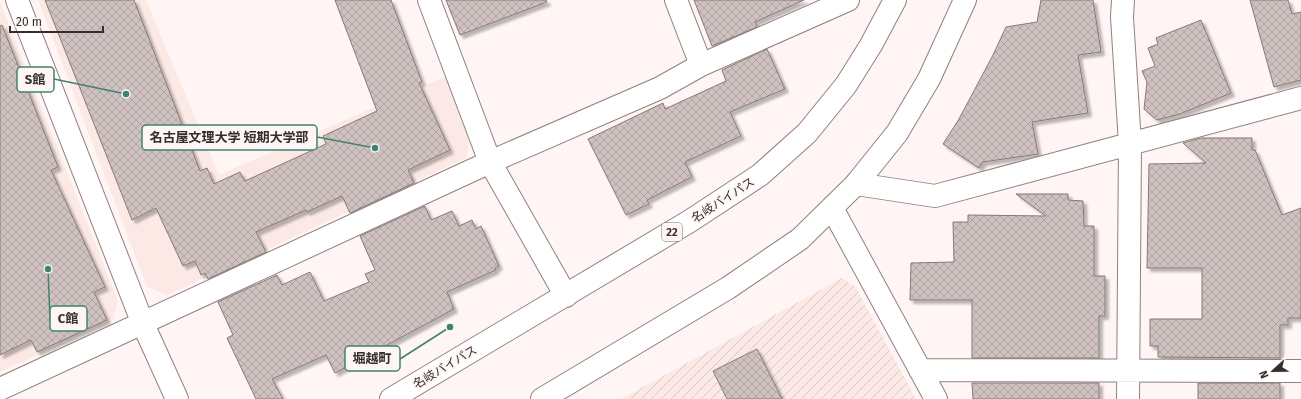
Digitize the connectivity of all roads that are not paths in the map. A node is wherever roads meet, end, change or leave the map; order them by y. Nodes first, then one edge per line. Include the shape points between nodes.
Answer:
1 (17, 0) edge
2 (429, 0) edge
3 (676, 0) edge
4 (848, 0) edge
5 (894, 0) edge
6 (965, 0) edge
7 (1123, 0) edge
8 (701, 65) junction
9 (1301, 98) edge
10 (1130, 144) junction
11 (490, 162) junction
12 (856, 184) junction
13 (832, 208) junction
14 (566, 296) junction
15 (143, 324) junction
16 (920, 370) junction
17 (1128, 370) junction
18 (1301, 371) edge
19 (0, 389) edge
20 (176, 399) edge
21 (391, 399) edge
22 (542, 399) edge
23 (936, 399) edge
24 (1128, 399) edge

1 - 15 main road
2 - 11 main road
3 - 8 main road
4 - 8 main road
5 - 14 main road, 名岐バイパス / 22 via 871,45 846,85 807,133 760,175
6 - 12 main road via 929,79 897,133
7 - 10 main road
8 - 11 main road via 660,88
9 - 10 main road
10 - 12 main road via 935,196
10 - 17 main road
11 - 14 main road
11 - 15 main road
12 - 13 main road
13 - 16 main road
13 - 22 main road via 800,238 728,288
14 - 21 main road, 名岐バイパス / 22
15 - 19 main road
15 - 20 main road
16 - 17 main road
16 - 23 main road
17 - 18 main road
17 - 24 main road

